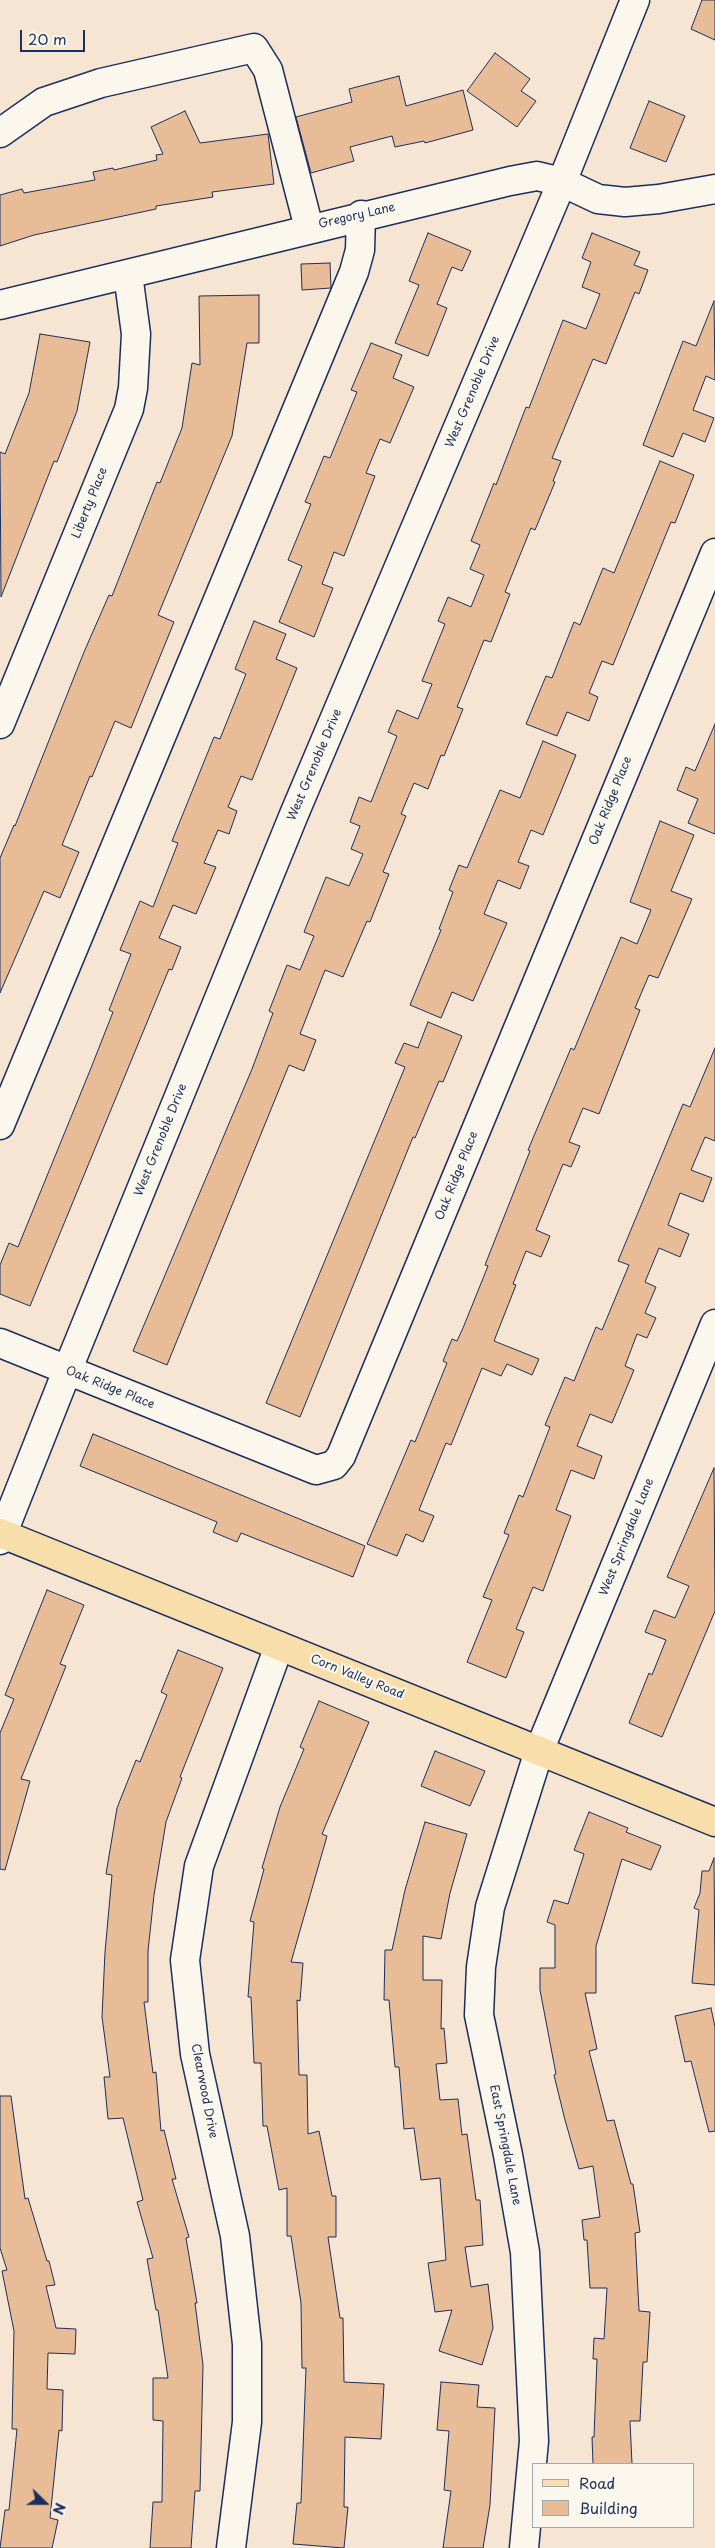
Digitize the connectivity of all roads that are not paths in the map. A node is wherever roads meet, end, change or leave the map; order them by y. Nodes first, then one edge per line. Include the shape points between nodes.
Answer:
1 (635, 0) edge
2 (0, 133) edge
3 (562, 182) junction
4 (715, 189) edge
5 (361, 215) junction
6 (309, 228) junction
7 (128, 274) junction
8 (0, 305) edge
9 (715, 553) edge
10 (2, 715) edge
11 (0, 1125) edge
12 (715, 1324) edge
13 (0, 1343) edge
14 (67, 1370) junction
15 (1, 1535) edge
16 (279, 1646) junction
17 (539, 1750) junction
18 (715, 1822) edge
19 (231, 2548) edge
20 (524, 2548) edge

1 - 3 street, West Grenoble Drive
2 - 6 street via 44,102 101,83 254,48 268,70
3 - 4 street, Gregory Lane via 598,199 625,202
3 - 5 street, Gregory Lane via 537,176
3 - 14 street, West Grenoble Drive via 295,812
5 - 6 street, Gregory Lane
5 - 11 street via 360,250 354,272
6 - 7 street, Gregory Lane
7 - 8 street, Gregory Lane
7 - 10 street, Liberty Place via 136,334 129,409
9 - 14 street, Oak Ridge Place via 341,1456 334,1465 316,1470
12 - 17 street, West Springdale Lane
13 - 14 street, Oak Ridge Place
14 - 15 street, West Grenoble Drive
15 - 16 main road, Corn Valley Road
16 - 17 main road, Corn Valley Road
16 - 19 street, Clearwood Drive via 199,1866 185,1960 195,2054 235,2236 247,2344 246,2422
17 - 18 main road, Corn Valley Road
17 - 20 street, East Springdale Lane via 490,1907 481,1967 479,2015 508,2154 524,2252 534,2441

